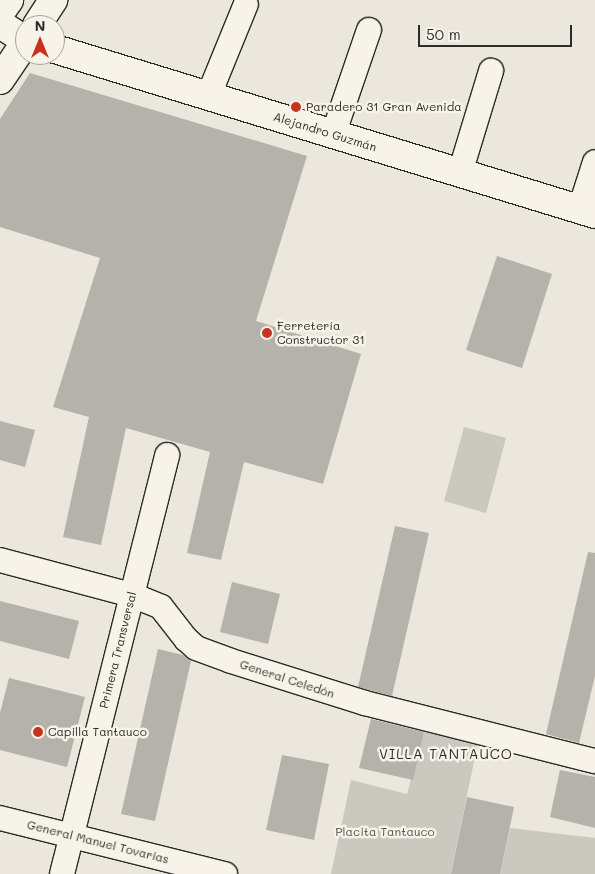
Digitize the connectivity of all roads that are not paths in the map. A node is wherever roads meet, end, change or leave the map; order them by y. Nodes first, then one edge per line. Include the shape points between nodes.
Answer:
1 (9, 0) edge
2 (53, 0) edge
3 (246, 4) dead end
4 (0, 13) edge
5 (43, 15) edge
6 (0, 24) edge
7 (369, 30) dead end
8 (15, 34) edge
9 (65, 52) edge
10 (15, 57) edge
11 (492, 71) dead end
12 (0, 80) edge
13 (208, 97) junction
14 (333, 135) junction
15 (595, 162) edge
16 (460, 173) junction
17 (588, 211) edge
18 (167, 455) dead end
19 (0, 560) edge
20 (132, 595) junction
21 (595, 761) edge
22 (0, 818) edge
23 (71, 836) junction
24 (62, 874) edge
25 (225, 874) edge

1 - 4 street
2 - 5 street
3 - 13 street
6 - 8 street
7 - 14 street
9 - 13 street, Alejandro Guzmán
10 - 12 street
11 - 16 street
13 - 14 street, Alejandro Guzmán
14 - 16 street, Alejandro Guzmán
15 - 17 street
16 - 17 street, Alejandro Guzmán
18 - 20 street, Primera Transversal
19 - 20 street, General Celedón
20 - 21 street, General Celedón via 161,607 186,639 214,655 365,703
20 - 23 street, Primera Transversal
22 - 23 street, General Manuel Tovarias
23 - 24 street, Primera Transversal
23 - 25 street, General Manuel Tovarias

